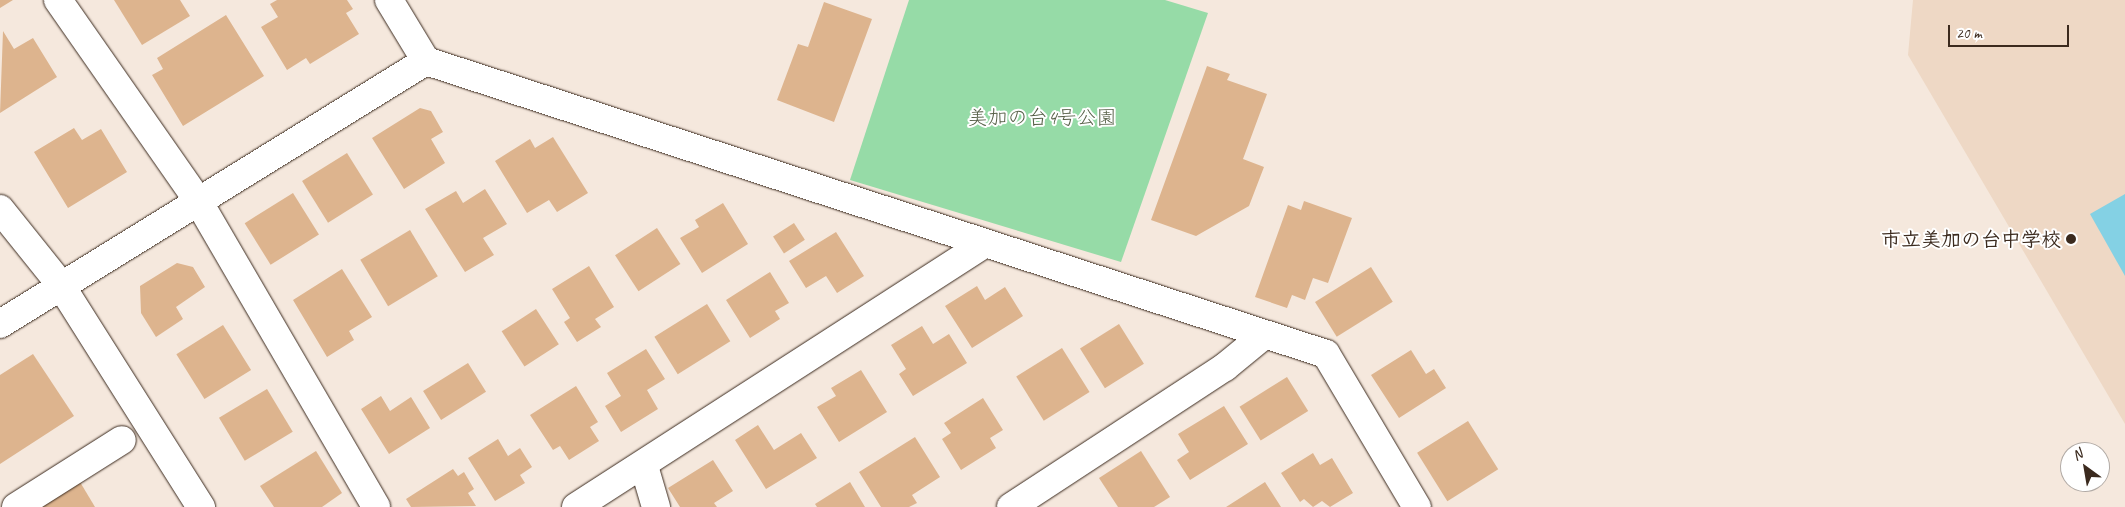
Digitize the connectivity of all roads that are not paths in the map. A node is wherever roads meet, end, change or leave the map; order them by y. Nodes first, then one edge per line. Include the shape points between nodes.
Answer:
1 (58, 0) edge
2 (389, 0) edge
3 (426, 61) junction
4 (197, 199) junction
5 (0, 209) edge
6 (983, 245) junction
7 (60, 284) junction
8 (0, 324) edge
9 (1264, 335) junction
10 (122, 440) dead end
11 (644, 466) junction
12 (16, 507) edge
13 (201, 507) edge
14 (376, 507) edge
15 (576, 507) edge
16 (656, 507) edge
17 (1011, 507) edge
18 (1417, 507) edge

1 - 4 street
2 - 3 street
3 - 4 street
3 - 6 street
4 - 7 street
4 - 14 street
5 - 7 street
6 - 9 street
6 - 11 street
7 - 8 street
7 - 13 street
9 - 17 street via 1224,367
9 - 18 street via 1326,354
10 - 12 street
11 - 15 street
11 - 16 street

